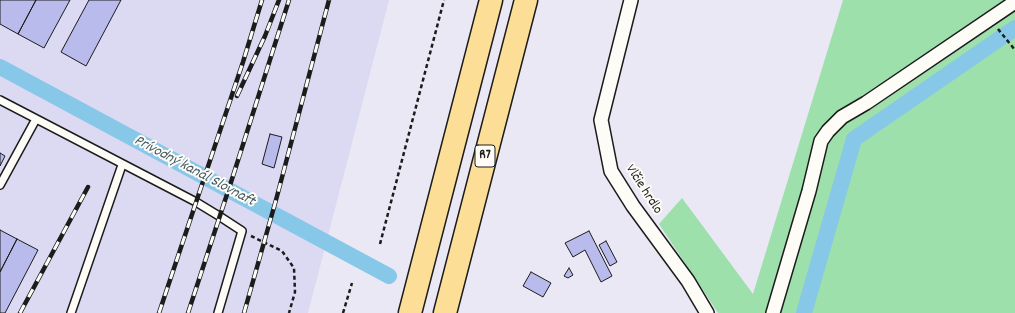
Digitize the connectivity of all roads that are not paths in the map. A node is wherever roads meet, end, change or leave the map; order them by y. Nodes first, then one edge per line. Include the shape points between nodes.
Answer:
1 (491, 0) edge
2 (526, 0) edge
3 (631, 0) edge
4 (1015, 2) edge
5 (0, 100) edge
6 (36, 119) junction
7 (122, 165) junction
8 (0, 185) edge
9 (71, 313) edge
10 (218, 313) edge
11 (410, 313) edge
12 (445, 313) edge
13 (707, 313) edge
14 (773, 313) edge

1 - 11 highway
2 - 12 highway, R7
3 - 13 street, Vlčie hrdlo via 600,120 611,171 633,206 688,281
4 - 14 street via 842,117 824,136
5 - 6 lane
6 - 7 lane
6 - 8 lane
7 - 9 lane
7 - 10 lane via 196,202 242,231

